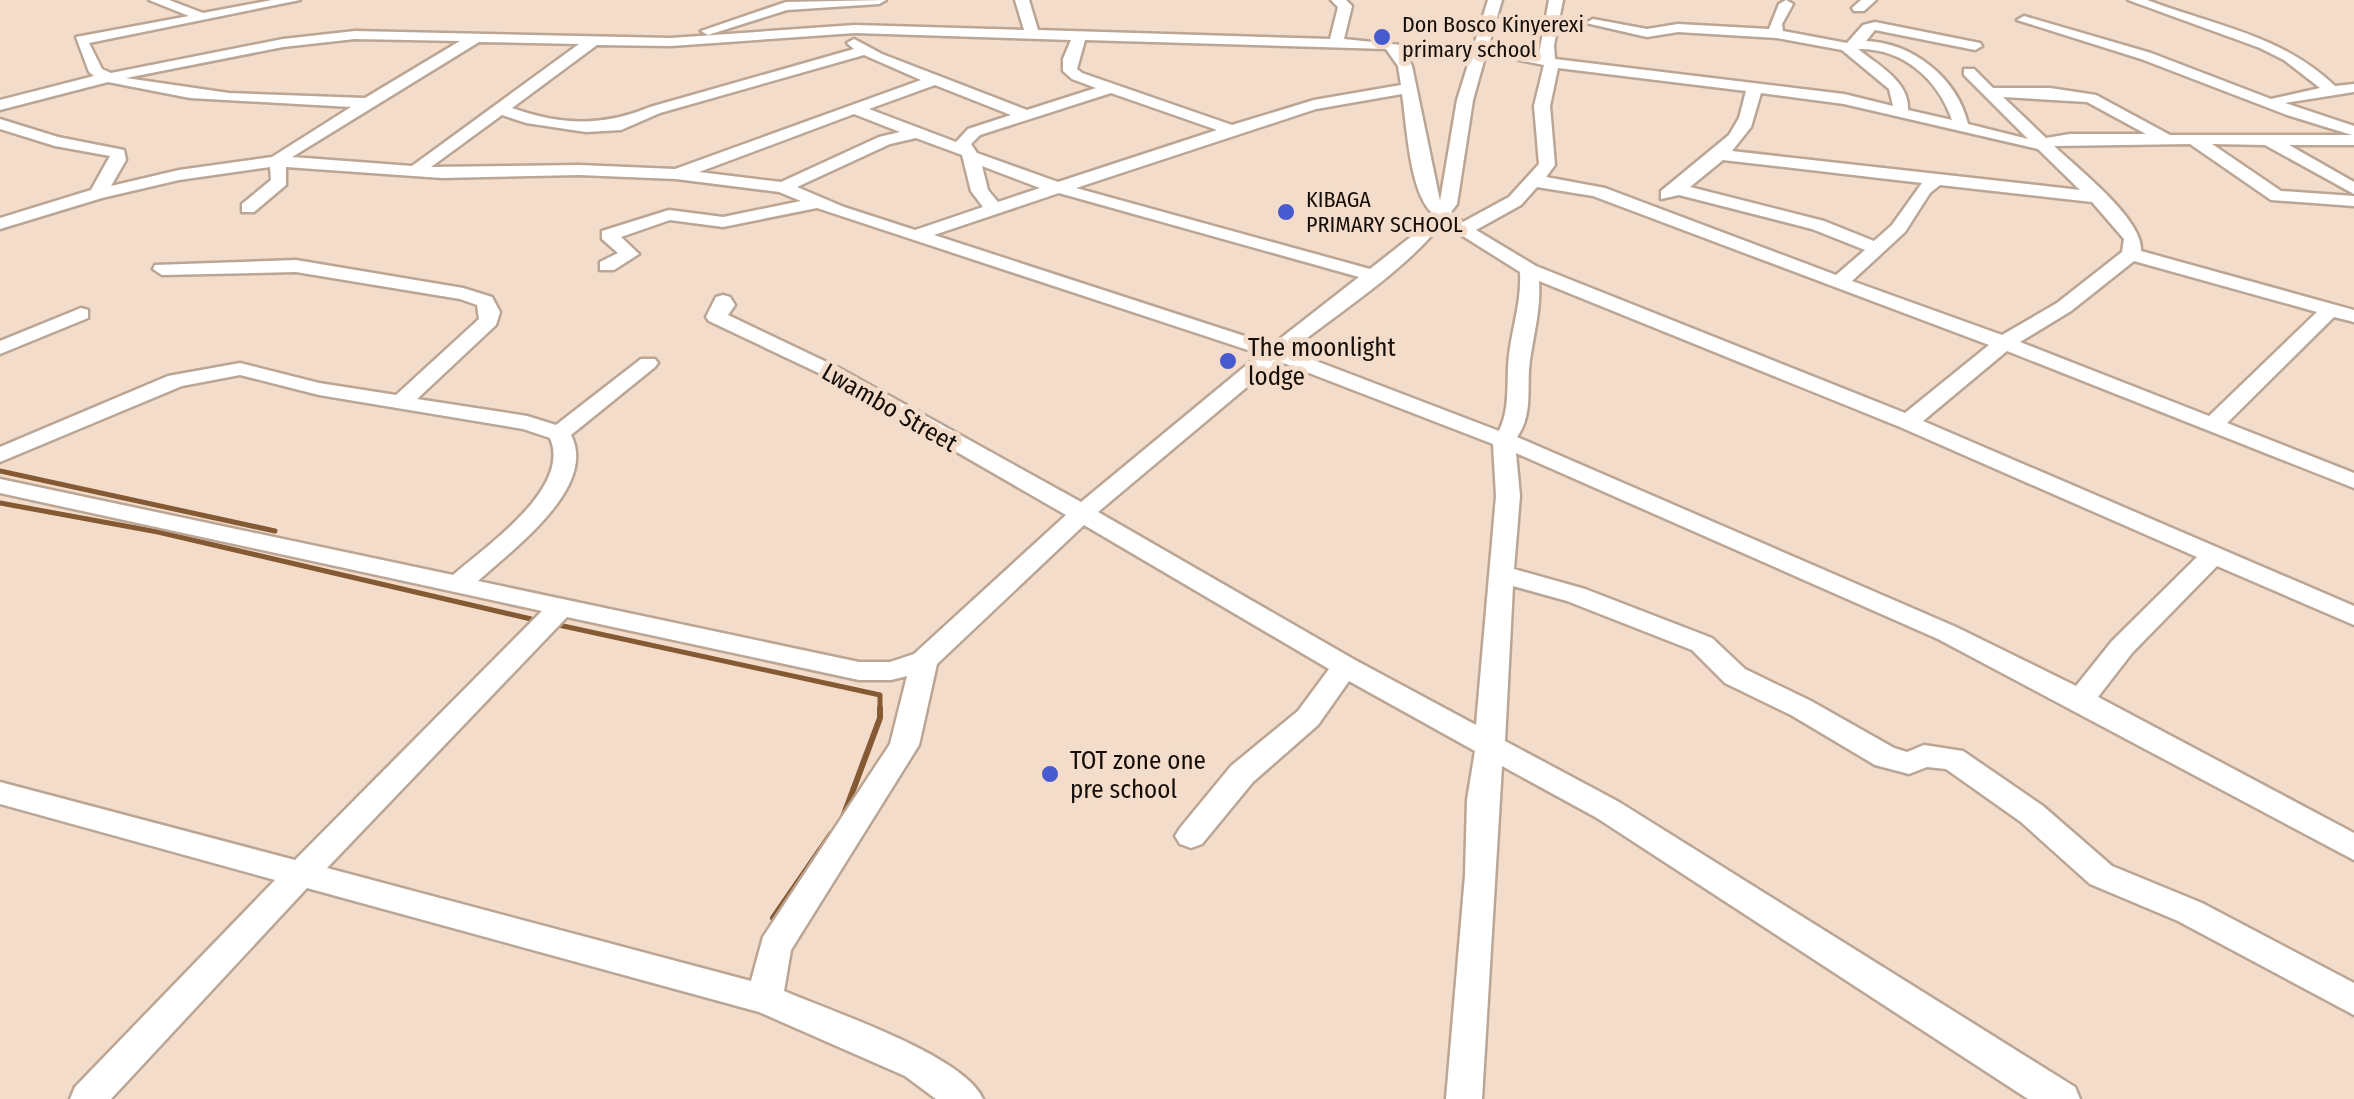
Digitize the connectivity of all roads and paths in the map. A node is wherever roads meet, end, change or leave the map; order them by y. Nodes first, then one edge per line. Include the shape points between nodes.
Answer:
1 (156, 0) edge
2 (292, 0) edge
3 (878, 0) edge
4 (1022, 0) edge
5 (1338, 0) edge
6 (1495, 0) edge
7 (1556, 0) edge
8 (2136, 0) edge
9 (1786, 4) dead end
10 (207, 16) junction
11 (2024, 20) dead end
12 (1593, 23) dead end
13 (269, 26) junction
14 (855, 28) junction
15 (1032, 34) junction
16 (1776, 34) junction
17 (480, 36) junction
18 (1080, 36) junction
19 (594, 40) junction
20 (685, 42) junction
21 (1336, 42) junction
22 (1852, 45) junction
23 (1975, 46) dead end
24 (866, 50) junction
25 (1478, 52) junction
26 (1548, 56) junction
27 (1969, 72) dead end
28 (106, 78) junction
29 (934, 80) junction
30 (1110, 88) junction
31 (1756, 88) junction
32 (2354, 88) edge
33 (1406, 89) junction
34 (2331, 91) junction
35 (1991, 92) junction
36 (371, 103) junction
37 (0, 105) edge
38 (2279, 107) junction
39 (854, 108) junction
40 (501, 109) junction
41 (1900, 110) junction
42 (1023, 114) junction
43 (67, 123) dead end
44 (0, 124) edge
45 (1961, 128) junction
46 (1232, 130) junction
47 (2354, 131) edge
48 (37, 134) junction
49 (912, 134) junction
50 (2168, 140) junction
51 (2268, 140) junction
52 (2354, 140) edge
53 (2196, 141) junction
54 (2043, 145) junction
55 (968, 154) junction
56 (1715, 154) junction
57 (277, 161) junction
58 (414, 172) junction
59 (676, 174) junction
60 (1936, 180) junction
61 (1533, 182) junction
62 (783, 187) junction
63 (1064, 188) junction
64 (1677, 189) junction
65 (2354, 189) edge
66 (97, 194) junction
67 (2094, 197) junction
68 (2354, 201) edge
69 (816, 202) junction
70 (1630, 202) junction
71 (248, 208) dead end
72 (995, 211) junction
73 (1442, 214) junction
74 (0, 224) edge
75 (1462, 230) junction
76 (917, 235) junction
77 (1877, 248) junction
78 (2131, 254) junction
79 (607, 266) dead end
80 (162, 269) dead end
81 (1528, 270) junction
82 (1376, 276) junction
83 (1840, 282) junction
84 (723, 301) dead end
85 (2330, 310) junction
86 (81, 314) dead end
87 (2354, 316) edge
88 (2004, 343) junction
89 (0, 348) edge
90 (1276, 352) junction
91 (648, 364) dead end
92 (403, 400) junction
93 (1908, 422) junction
94 (2214, 424) junction
95 (560, 434) junction
96 (1504, 440) junction
97 (0, 455) edge
98 (2354, 481) edge
99 (0, 486) edge
100 (1080, 515) junction
101 (2212, 556) junction
102 (1501, 574) junction
103 (459, 584) junction
104 (560, 608) junction
105 (2354, 616) edge
106 (924, 661) junction
107 (1344, 667) junction
108 (2080, 700) junction
109 (1490, 749) junction
110 (0, 793) edge
111 (1191, 836) dead end
112 (2354, 848) edge
113 (302, 875) junction
114 (764, 999) junction
115 (2354, 1000) edge
116 (88, 1099) edge
117 (966, 1099) edge
118 (1464, 1099) edge
119 (2062, 1099) edge

1 - 10 street
2 - 13 street
3 - 20 street via 786,6
4 - 15 street
5 - 21 street via 1345,6
6 - 25 street
7 - 26 street
8 - 34 street via 2277,53
9 - 16 street
10 - 13 street
10 - 28 street via 82,38 96,72
11 - 38 street via 2185,69
12 - 16 street via 1647,33 1682,28
13 - 17 street
13 - 28 street
14 - 15 street
14 - 20 street
14 - 24 street via 854,43
15 - 18 street
16 - 22 street
17 - 19 street
17 - 36 street
18 - 21 street
18 - 30 street via 1070,70
19 - 20 street
19 - 40 street
21 - 33 street via 1396,48
22 - 23 street via 1875,26
22 - 41 street via 1895,87
22 - 45 street via 1914,58 1952,102
24 - 29 street
24 - 40 street via 621,124 586,127
25 - 26 street
25 - 73 street
26 - 31 street
26 - 61 street via 1542,106 1547,165
27 - 35 street
28 - 36 street via 161,90
28 - 37 street
29 - 39 street
29 - 42 street
30 - 42 street
30 - 46 street
31 - 41 street
31 - 56 street via 1734,140
32 - 34 street
33 - 46 street via 1314,105
33 - 73 street via 1425,184
34 - 38 street via 2282,98
35 - 50 street via 2091,98
35 - 54 street
36 - 57 street
38 - 47 street
39 - 49 street
39 - 59 street
40 - 58 street
41 - 45 street
42 - 55 street via 967,136 962,144
43 - 48 street
44 - 48 street
45 - 54 street
46 - 63 street
48 - 66 street via 118,154
49 - 55 street
49 - 62 street via 884,140
50 - 53 street
50 - 54 street
51 - 52 street
51 - 53 street
51 - 65 street
53 - 68 street via 2277,196
54 - 67 street
55 - 63 street
55 - 72 street
56 - 60 street
56 - 64 street
57 - 58 street
57 - 66 street
57 - 71 street via 280,181
58 - 59 street
59 - 62 street
60 - 67 street
60 - 77 street
61 - 70 street via 1568,182
61 - 75 street via 1515,201
62 - 69 street
63 - 72 street
63 - 82 street
64 - 70 street via 1660,199
64 - 77 street via 1818,225
66 - 74 street
67 - 78 street via 2124,223 2134,239
69 - 76 street
69 - 79 street via 723,222 669,215 608,235 630,254
70 - 83 street
72 - 76 street
73 - 75 street
73 - 82 street
75 - 81 street
76 - 90 street
77 - 83 street
78 - 85 street
78 - 88 street
80 - 92 street via 296,266 485,302 489,321
81 - 93 street
81 - 96 street via 1520,391
82 - 90 street
83 - 88 street
84 - 100 street, Lwambo Street via 716,318 832,372
85 - 87 street
85 - 94 street
86 - 89 street
88 - 93 street
88 - 94 street
90 - 96 street
90 - 100 street
91 - 95 street
92 - 95 street
92 - 97 street via 219,371 176,381
93 - 101 street
94 - 98 street
95 - 103 street via 568,454 565,474 525,523
96 - 102 street via 1508,496
96 - 108 street via 1930,625
99 - 103 street
100 - 106 street
100 - 107 street
101 - 105 street
101 - 108 street
102 - 109 street
102 - 115 street via 1702,644 1736,676 1885,756 1909,763 1924,756 1953,759 2032,814 2101,875 2190,912
103 - 104 street
104 - 106 street via 859,671
104 - 113 street
106 - 114 street via 904,745 775,948
107 - 109 street
107 - 111 street via 1308,718 1242,774
108 - 112 street
109 - 118 street
109 - 119 street via 1608,810
110 - 113 street
113 - 114 street
113 - 116 street
114 - 117 street via 918,1065

